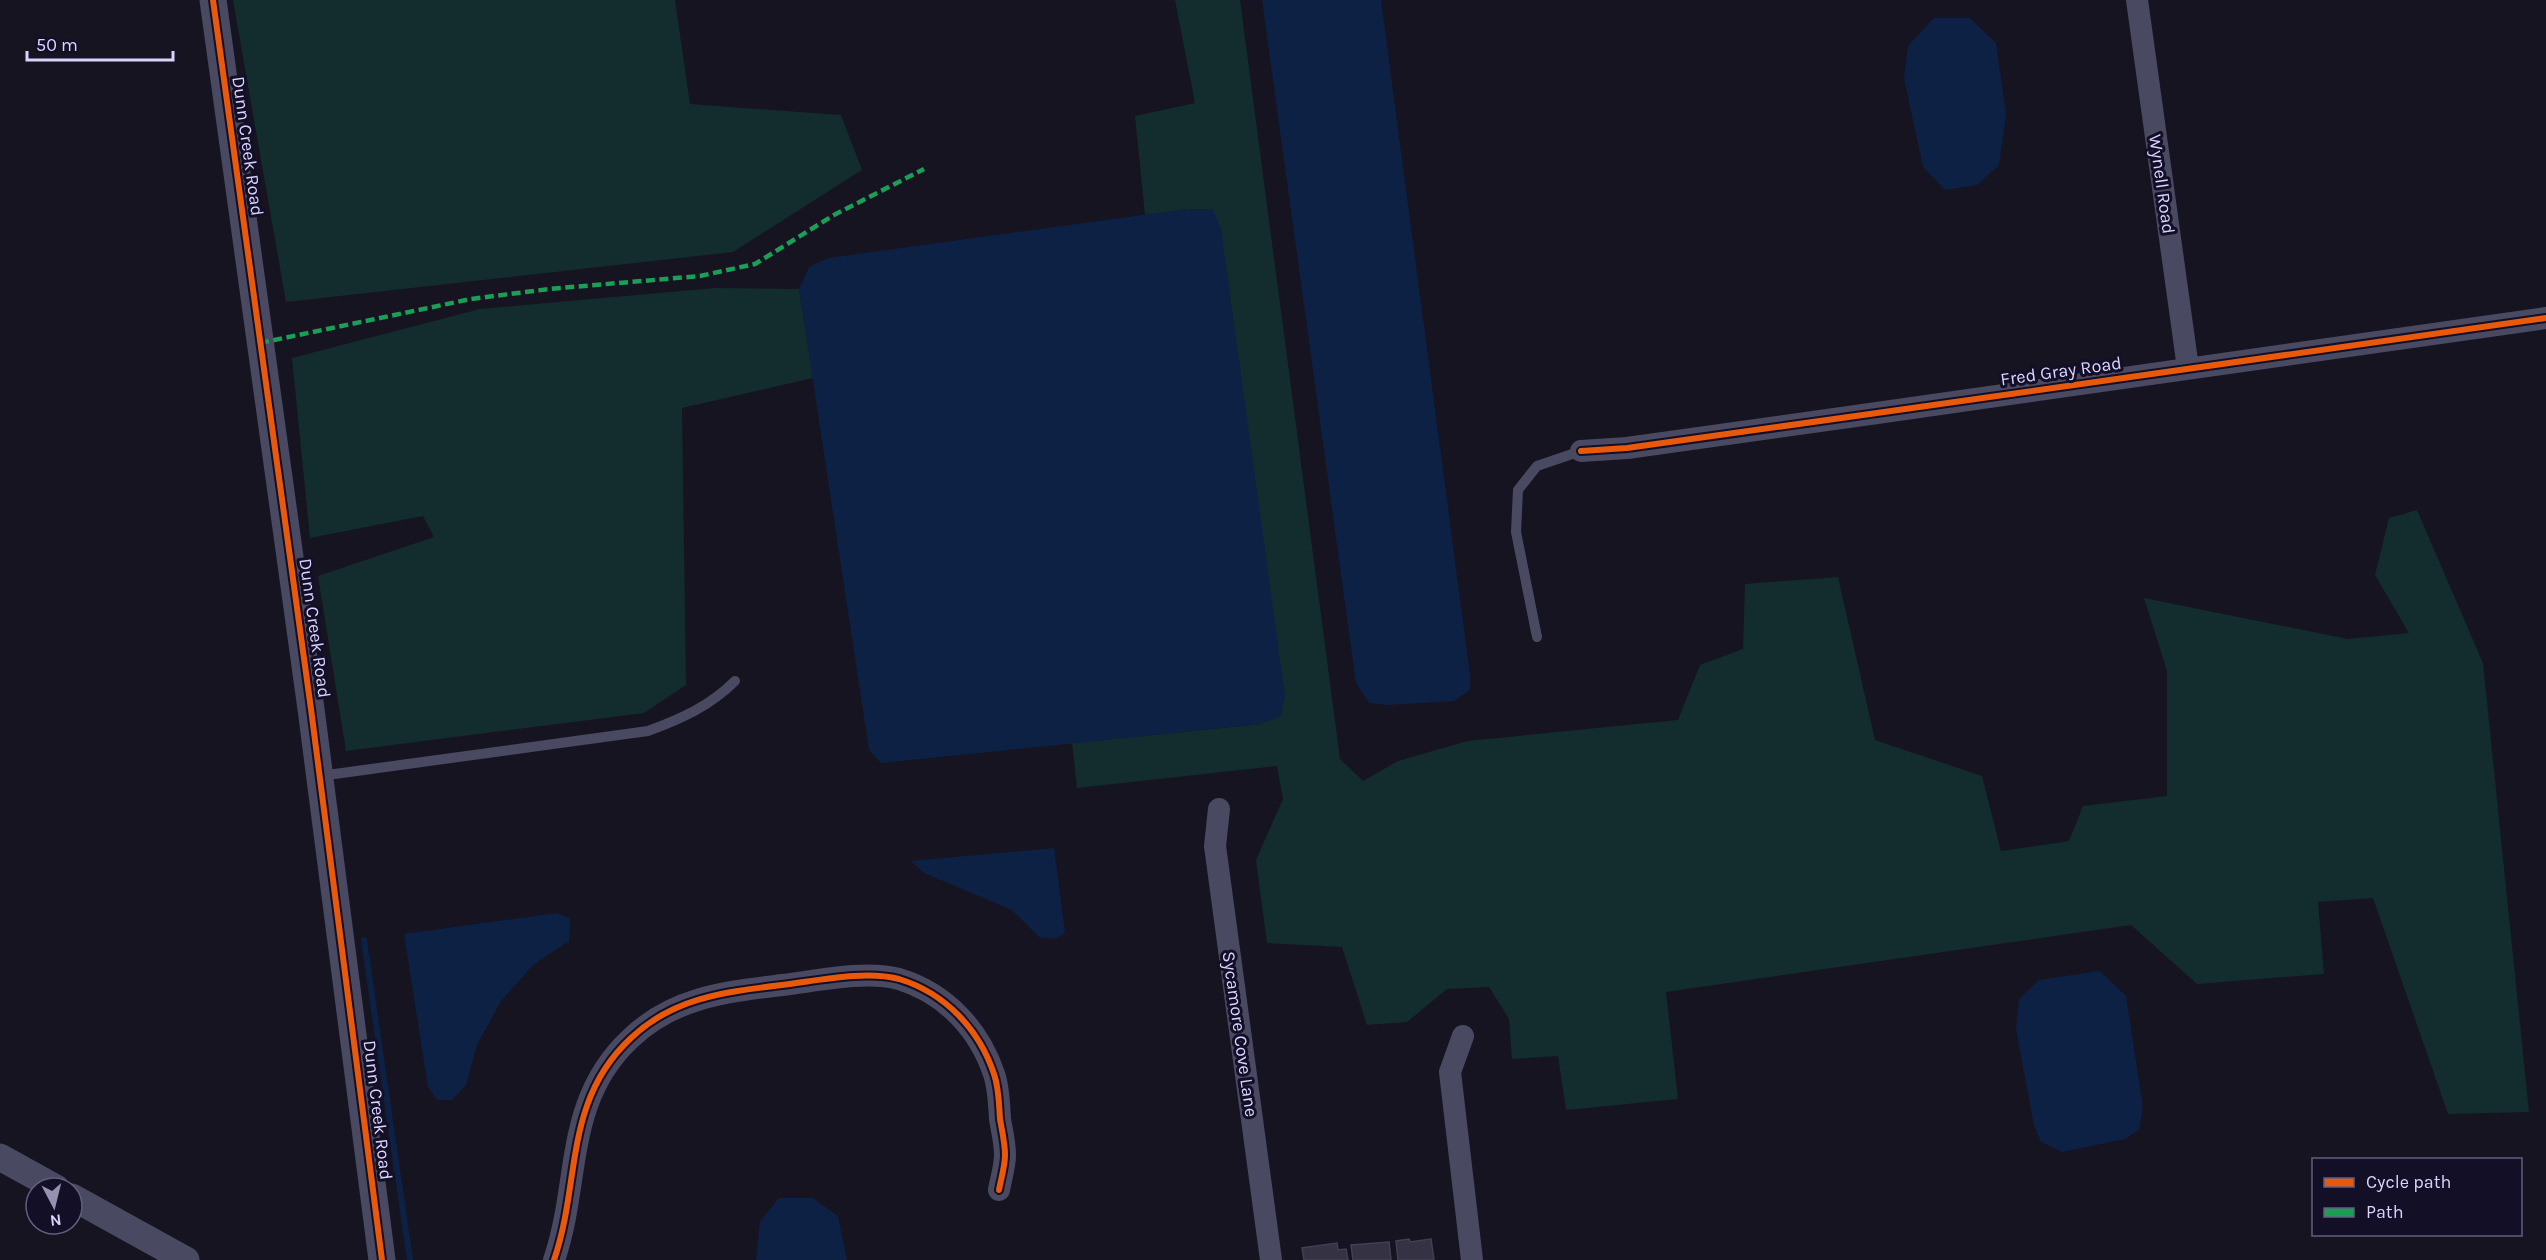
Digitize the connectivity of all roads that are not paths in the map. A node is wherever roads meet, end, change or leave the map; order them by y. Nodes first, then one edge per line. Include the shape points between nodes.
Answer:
1 (213, 0) edge
2 (2137, 0) edge
3 (2546, 318) edge
4 (2188, 368) junction
5 (1581, 451) joint
6 (1537, 637) dead end
7 (735, 681) dead end
8 (320, 776) junction
9 (1219, 809) dead end
10 (1463, 1036) dead end
11 (0, 1157) edge
12 (34, 1176) edge
13 (999, 1190) dead end
14 (84, 1204) edge
15 (186, 1260) edge
16 (382, 1260) edge
17 (554, 1260) edge
18 (1271, 1260) edge
19 (1472, 1260) edge

1 - 8 street, Dunn Creek Road
2 - 4 street, Wynell Road
3 - 4 street, Fred Gray Road
4 - 5 street, Fred Gray Road
5 - 6 lane via 1537,466 1518,490 1516,532
7 - 8 lane via 719,697 692,713 648,731
8 - 16 street, Dunn Creek Road
9 - 18 street, Sycamore Cove Lane via 1215,846
10 - 19 street via 1450,1072
11 - 12 street
13 - 17 street via 1005,1156 995,1075 980,1041 961,1015 930,992 898,979 861,976 719,993 658,1018 631,1038 601,1074 586,1106
14 - 15 street

